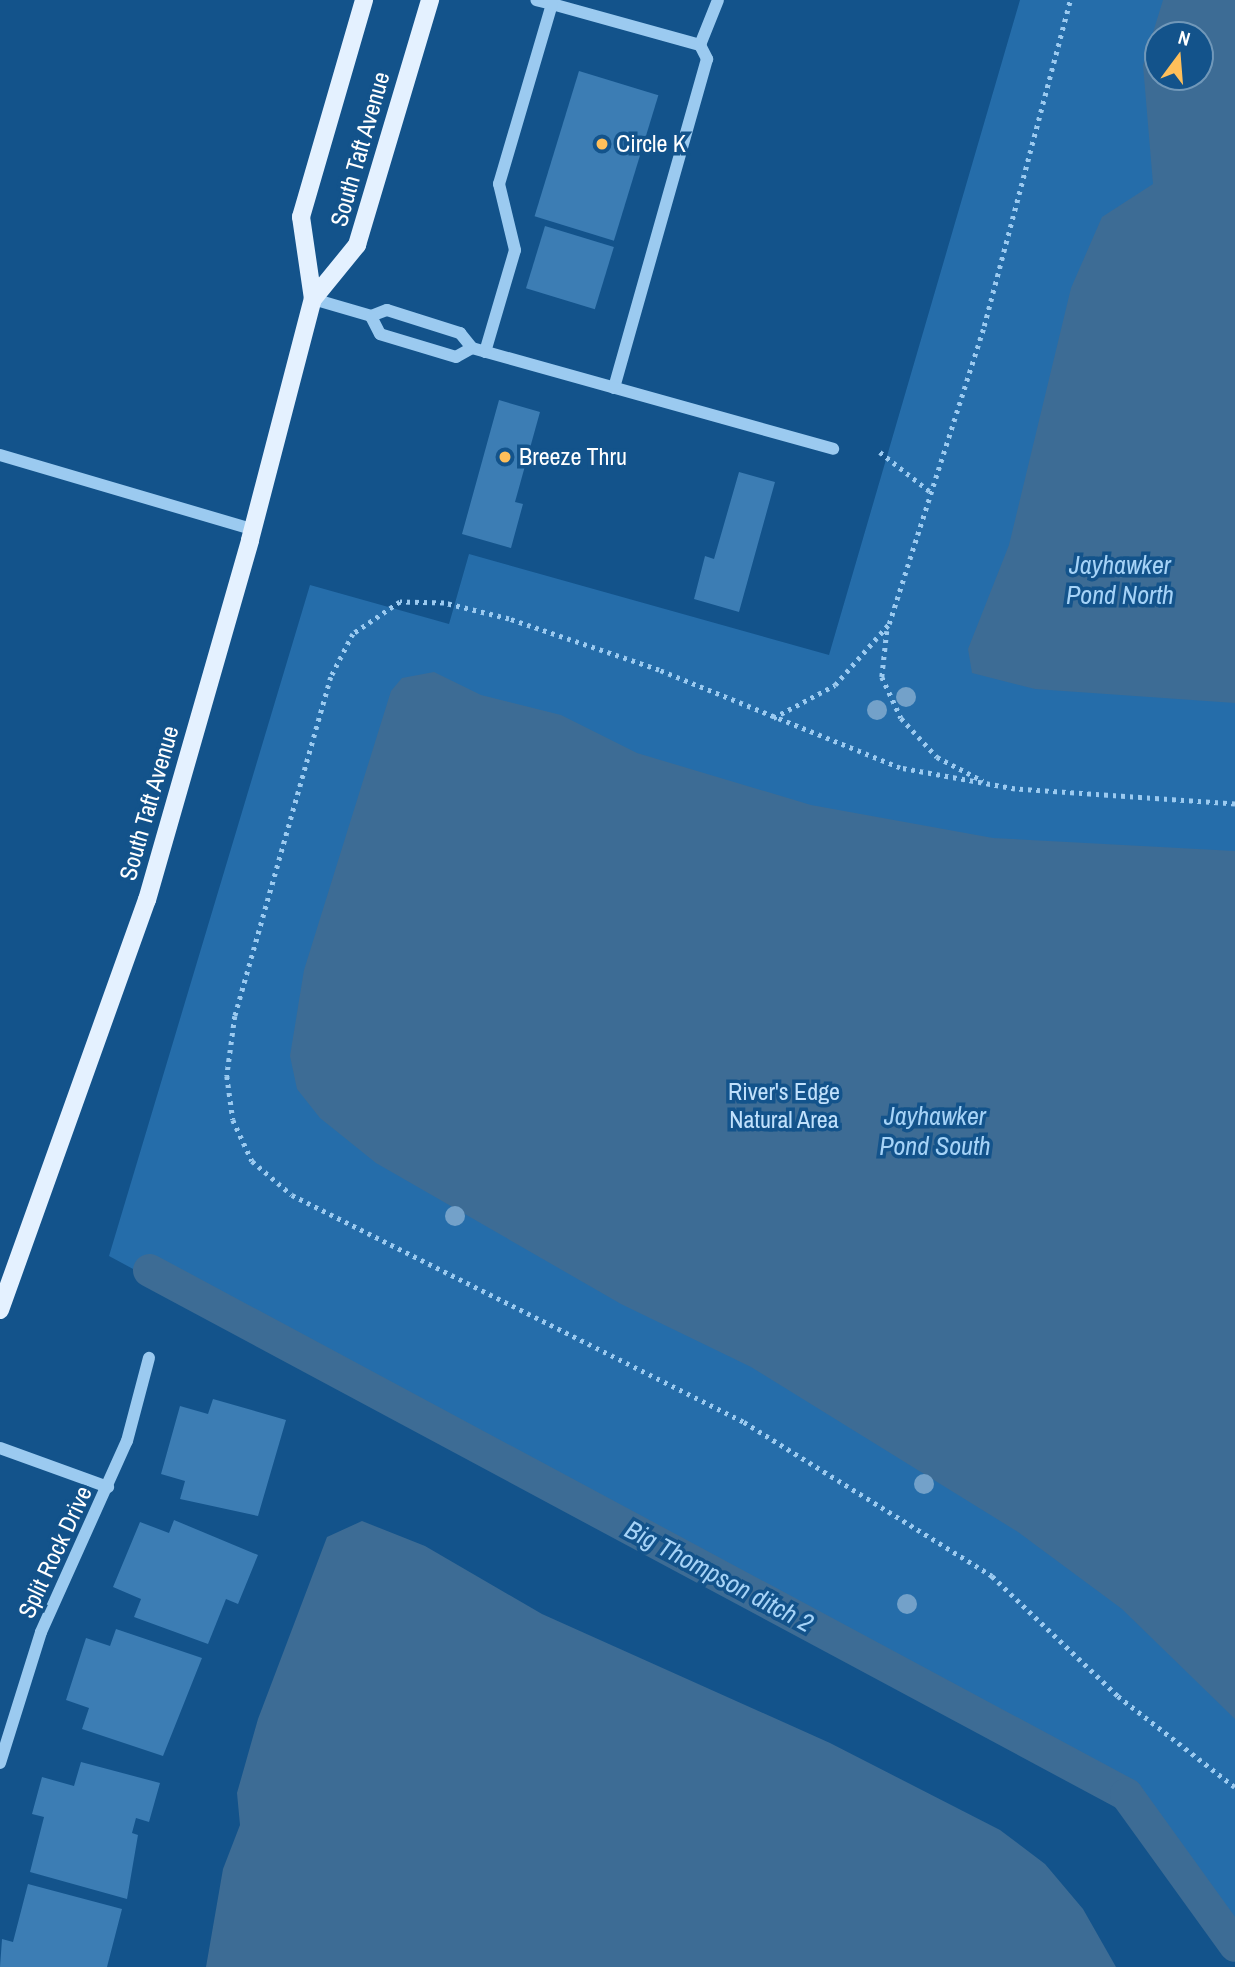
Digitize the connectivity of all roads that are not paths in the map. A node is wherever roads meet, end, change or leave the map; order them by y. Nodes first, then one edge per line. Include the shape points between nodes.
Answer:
1 (364, 0) edge
2 (430, 0) edge
3 (536, 0) edge
4 (718, 0) edge
5 (552, 4) junction
6 (700, 45) junction
7 (313, 299) junction
8 (372, 316) junction
9 (479, 350) junction
10 (614, 388) junction
11 (833, 449) dead end
12 (0, 455) edge
13 (252, 529) junction
14 (0, 1310) edge
15 (149, 1358) dead end
16 (0, 1448) edge
17 (108, 1487) junction
18 (0, 1763) edge

1 - 7 main road, South Taft Avenue via 301,217
2 - 7 main road, South Taft Avenue via 358,245
3 - 5 street
4 - 6 street
5 - 6 street
5 - 9 street via 499,184 515,250
6 - 10 street via 707,59
7 - 8 street
7 - 13 main road, South Taft Avenue
8 - 9 street via 387,310 460,333
8 - 9 street via 380,334 456,357
9 - 10 street
10 - 11 street
12 - 13 street
13 - 14 main road, South Taft Avenue via 147,900
15 - 17 street, Split Rock Drive
16 - 17 street
17 - 18 street, Split Rock Drive via 41,1632

